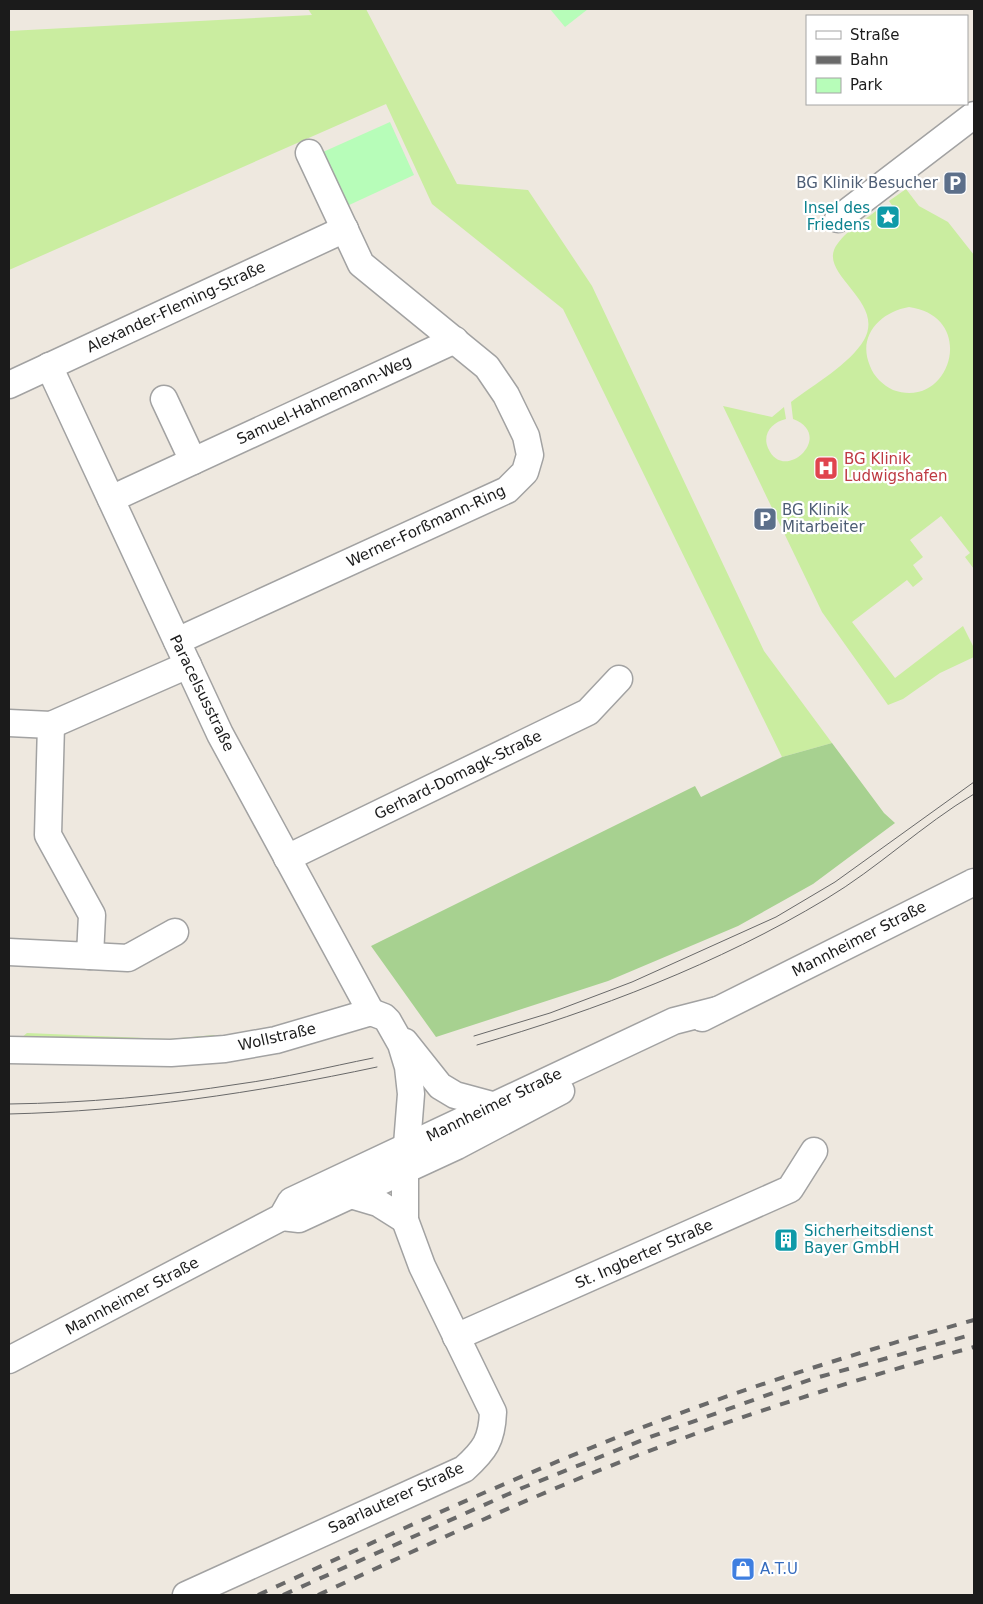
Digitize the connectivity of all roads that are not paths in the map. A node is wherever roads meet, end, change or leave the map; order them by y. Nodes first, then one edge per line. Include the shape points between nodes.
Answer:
1 (974, 116) edge
2 (309, 153) dead end
3 (838, 219) dead end
4 (345, 229) junction
5 (455, 340) junction
6 (49, 366) junction
7 (9, 385) edge
8 (164, 399) dead end
9 (193, 461) junction
10 (111, 499) junction
11 (177, 641) junction
12 (188, 665) junction
13 (619, 680) dead end
14 (9, 723) edge
15 (51, 726) junction
16 (287, 858) junction
17 (974, 882) edge
18 (175, 932) dead end
19 (9, 952) edge
20 (90, 956) junction
21 (717, 1010) junction
22 (380, 1017) junction
23 (9, 1050) edge
24 (492, 1105) junction
25 (814, 1151) dead end
26 (406, 1158) junction
27 (351, 1195) junction
28 (282, 1217) junction
29 (405, 1220) junction
30 (456, 1337) junction
31 (9, 1360) edge
32 (186, 1595) edge

1 - 3 street
2 - 4 street, Werner-Forßmann-Ring
4 - 5 street, Werner-Forßmann-Ring via 361,264
4 - 6 street, Alexander-Fleming-Straße
5 - 9 street, Samuel-Hahnemann-Weg
5 - 11 street, Werner-Forßmann-Ring via 487,367 506,395 526,436 530,454 525,472 507,490
6 - 7 street, Alexander-Fleming-Straße
6 - 10 street, Paracelsusstraße
8 - 9 street
9 - 10 street, Samuel-Hahnemann-Weg
10 - 11 street, Paracelsusstraße
11 - 12 street, Paracelsusstraße
12 - 15 street
12 - 16 street, Paracelsusstraße via 220,734
13 - 16 street, Gerhard-Domagk-Straße via 588,712
14 - 15 street
15 - 20 street via 48,835 92,915
16 - 22 street, Paracelsusstraße
17 - 21 street, Mannheimer Straße
18 - 20 street via 128,958
19 - 20 street
21 - 24 street, Mannheimer Straße via 674,1021
21 - 26 street, Mannheimer Straße via 457,1146
22 - 23 street, Wollstraße via 225,1049 171,1053
22 - 24 street via 440,1086 455,1095
22 - 26 street via 401,1044 408,1068 411,1094
24 - 26 street, Mannheimer Straße
25 - 30 street, St. Ingberter Straße via 790,1189
26 - 27 street, Mannheimer Straße
26 - 28 street, Mannheimer Straße via 291,1201
26 - 29 street, Saarlauterer Straße
27 - 28 street, Mannheimer Straße via 299,1219
27 - 29 street via 378,1203
28 - 31 street, Mannheimer Straße
29 - 30 street, Saarlauterer Straße via 422,1266
30 - 32 street, Saarlauterer Straße via 493,1412 488,1444 478,1457 464,1469

